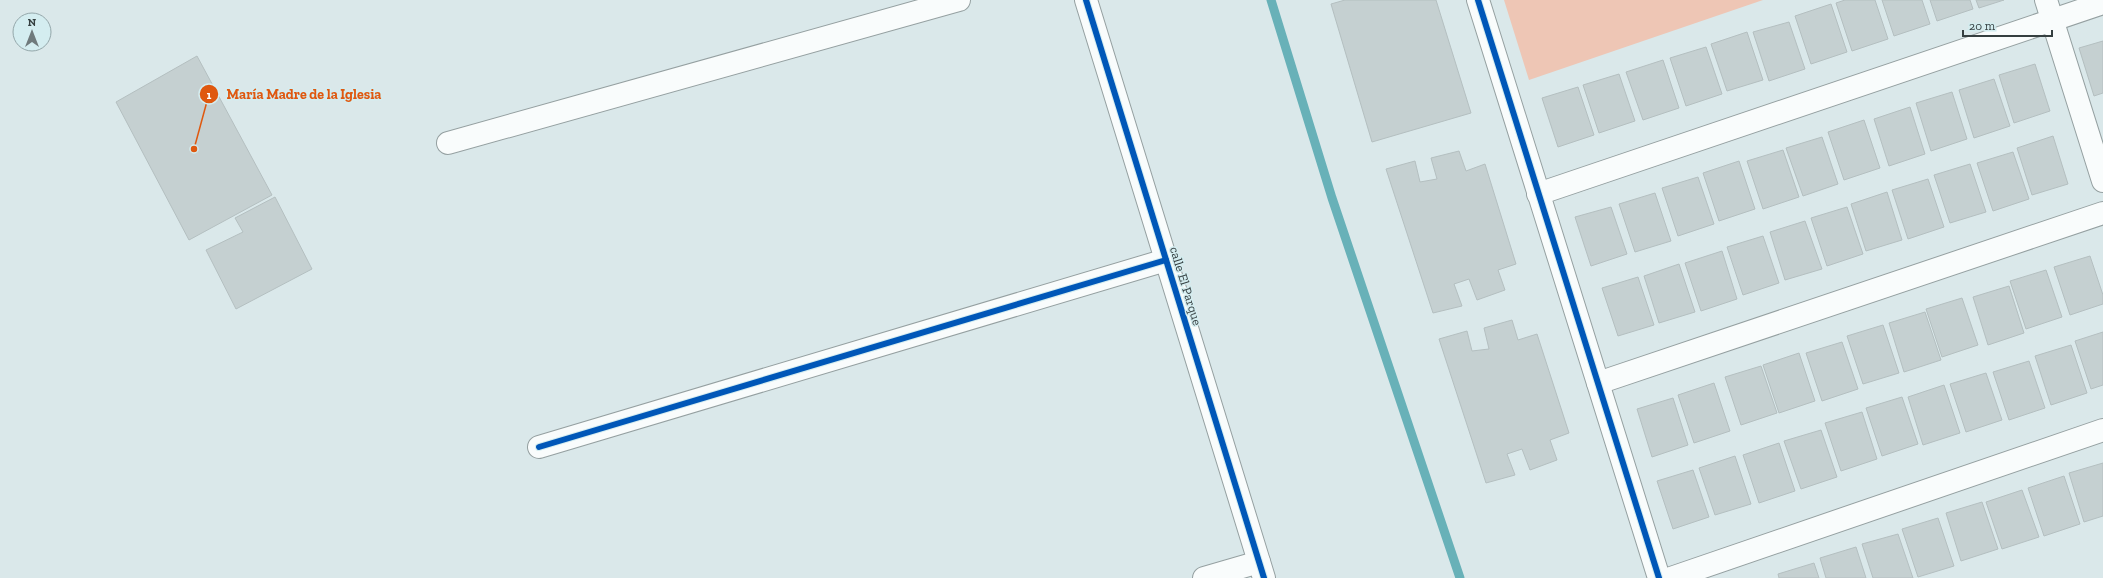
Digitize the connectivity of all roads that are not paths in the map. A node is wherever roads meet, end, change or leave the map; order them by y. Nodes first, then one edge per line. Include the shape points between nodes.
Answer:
1 (959, 0) edge
2 (1086, 0) edge
3 (1478, 0) edge
4 (2103, 3) edge
5 (2049, 10) edge
6 (448, 143) dead end
7 (2103, 181) edge
8 (1538, 194) junction
9 (2103, 213) edge
10 (1166, 260) junction
11 (1598, 383) junction
12 (2103, 430) edge
13 (539, 447) dead end
14 (1261, 570) edge
15 (1204, 578) edge
16 (1659, 578) edge
17 (1671, 578) edge

1 - 6 street
2 - 10 street, calle El Parque
3 - 8 street
4 - 5 street
5 - 7 street
5 - 8 street
8 - 11 street
9 - 11 street
10 - 13 street
10 - 14 street, calle El Parque
11 - 16 street
12 - 17 street
14 - 15 street

